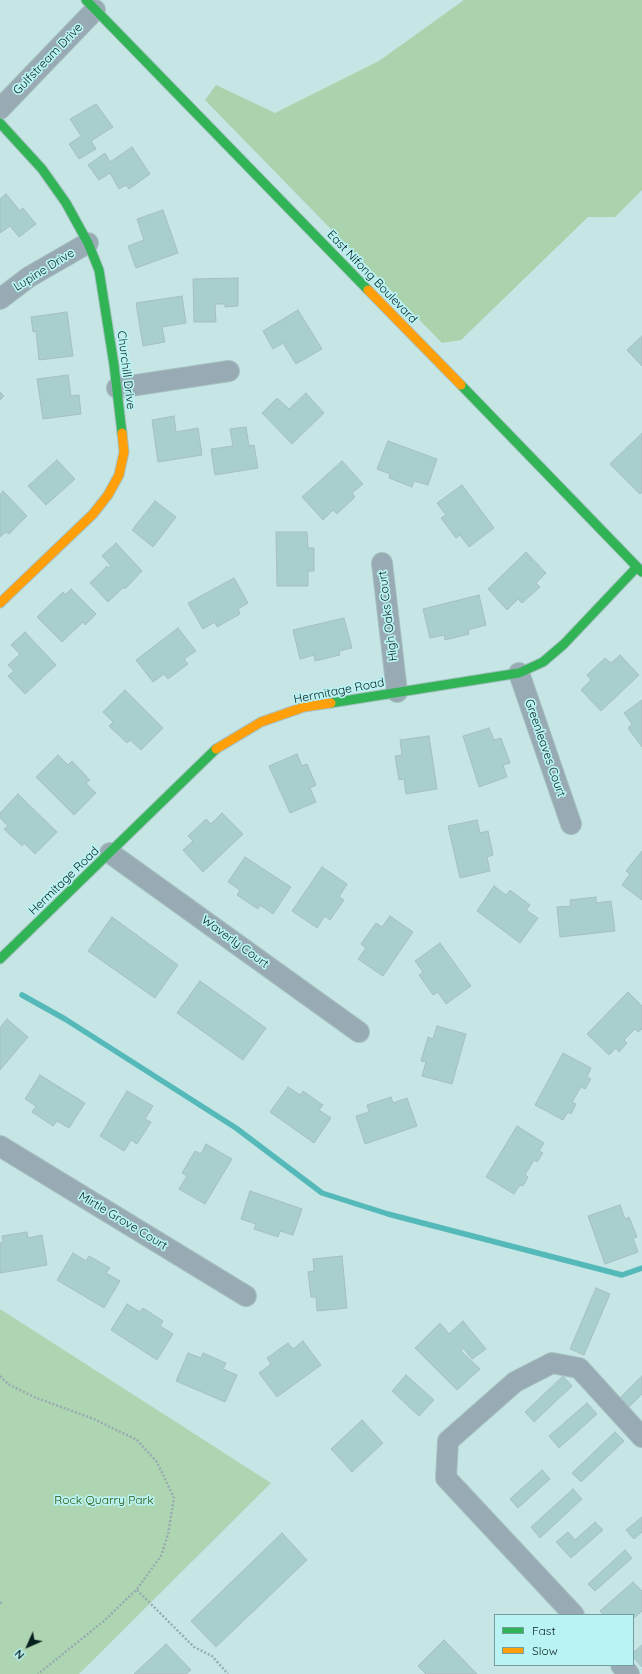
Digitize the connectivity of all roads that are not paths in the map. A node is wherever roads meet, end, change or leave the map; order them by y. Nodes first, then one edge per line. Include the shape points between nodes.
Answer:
1 (90, 5) edge
2 (0, 109) edge
3 (0, 123) edge
4 (88, 243) junction
5 (0, 299) edge
6 (229, 371) dead end
7 (117, 388) junction
8 (382, 562) dead end
9 (640, 569) edge
10 (0, 604) edge
11 (519, 673) junction
12 (397, 692) junction
13 (571, 824) dead end
14 (110, 853) junction
15 (0, 959) edge
16 (359, 1032) dead end
17 (0, 1146) edge
18 (246, 1296) dead end
19 (642, 1437) edge
20 (573, 1614) edge
21 (622, 1666) edge
22 (629, 1674) edge

1 - 2 street, Gulfstream Drive
1 - 9 street, East Nifong Boulevard
3 - 4 street, Churchill Drive via 42,169 66,202
4 - 5 street, Lupine Drive via 29,277
4 - 7 street, Churchill Drive via 99,270
6 - 7 street
7 - 10 street, Churchill Drive via 124,452 119,475 93,514
8 - 12 street, High Oaks Court
9 - 11 street, Hermitage Road via 564,644 543,662
11 - 12 street, Hermitage Road
11 - 13 street, Greenleaves Court
12 - 14 street, Hermitage Road via 304,707 261,722 217,748
14 - 15 street, Hermitage Road
14 - 16 street, Waverly Court
17 - 18 street, Mirtle Grove Court
19 - 20 street via 579,1368 552,1363 515,1382 448,1441 446,1478
21 - 22 street

